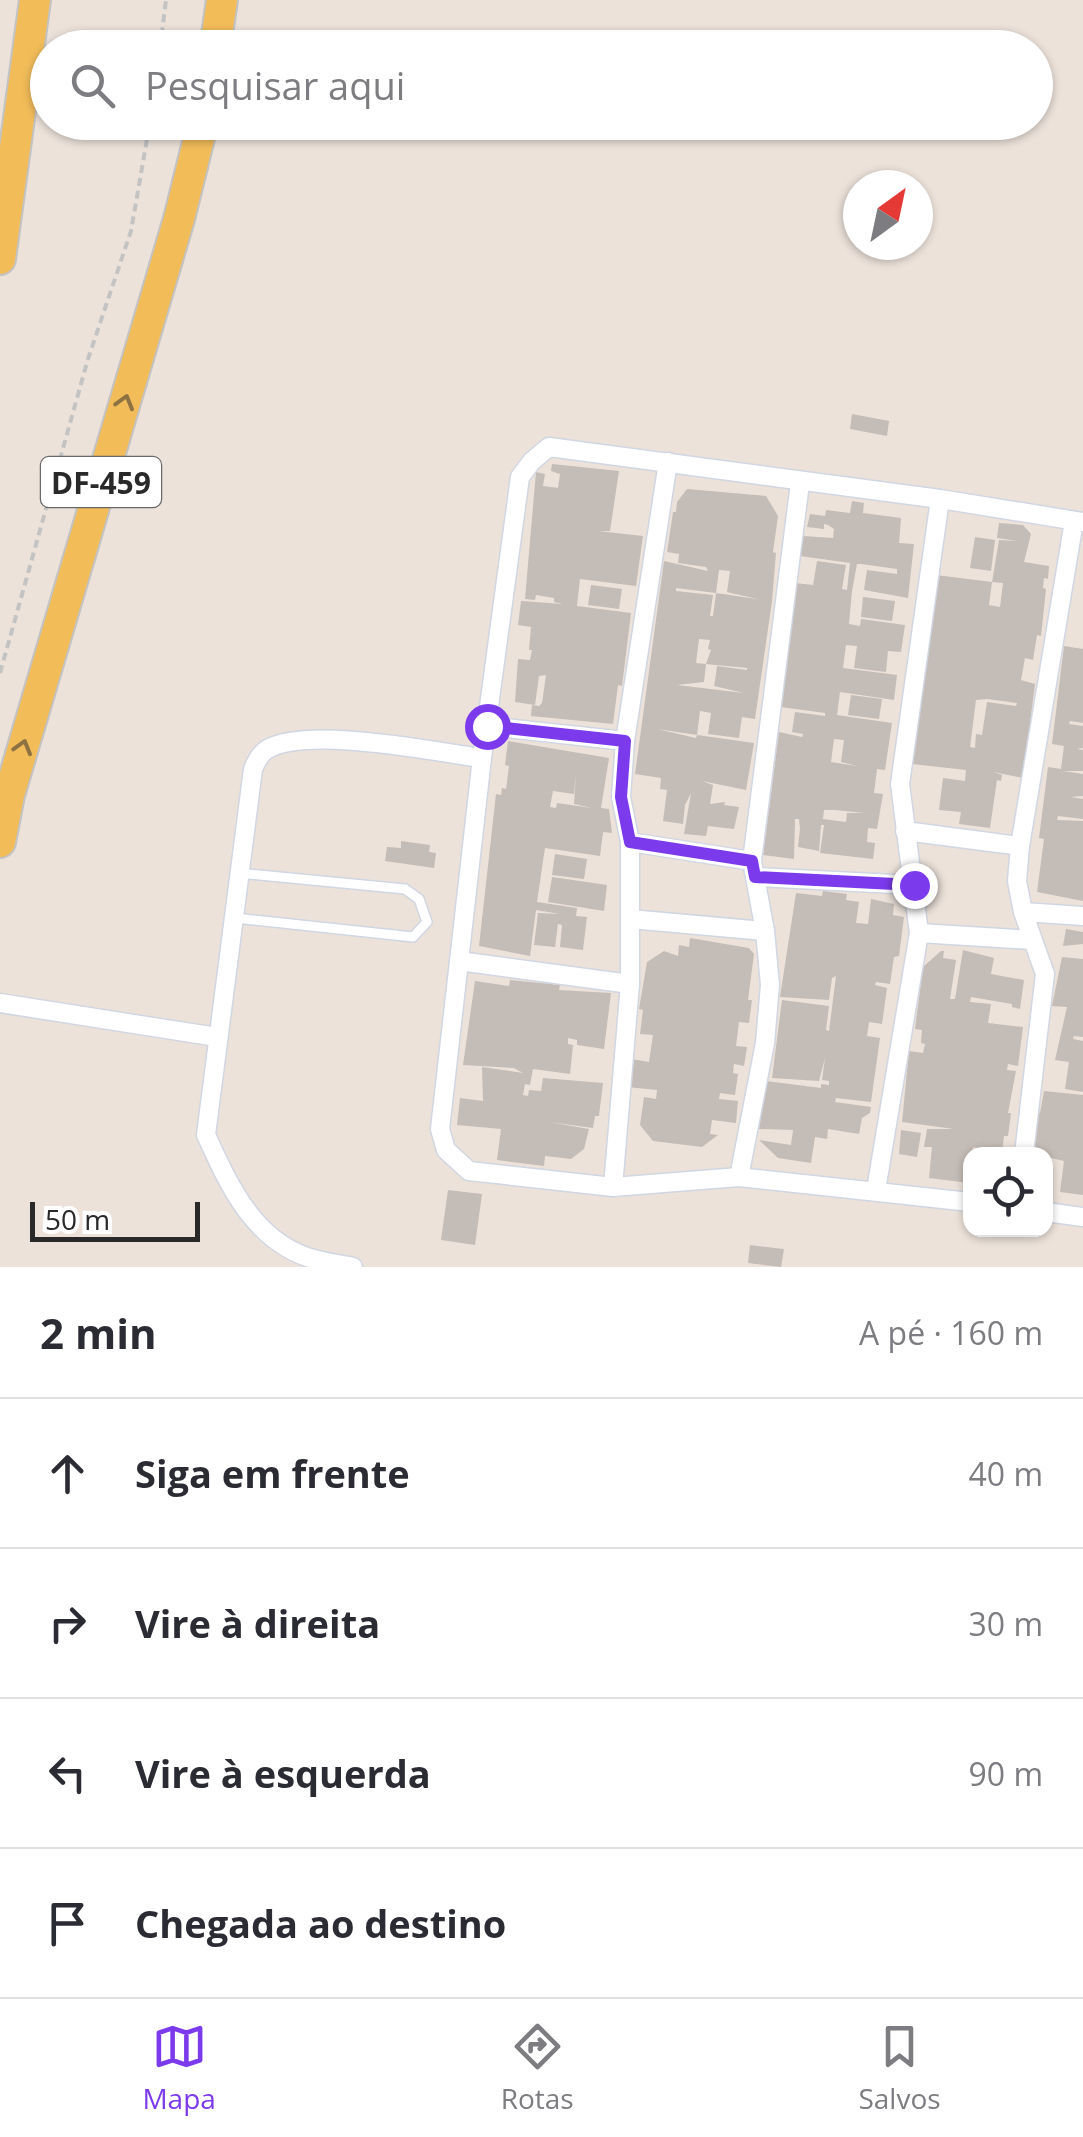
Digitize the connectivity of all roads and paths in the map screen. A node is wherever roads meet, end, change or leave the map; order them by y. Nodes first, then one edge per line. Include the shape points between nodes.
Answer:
1 (35, 0) edge
2 (166, 0) edge
3 (222, 0) edge
4 (31, 30) edge
5 (162, 30) edge
6 (218, 30) edge
7 (30, 37) edge
8 (147, 140) edge
9 (198, 140) edge
10 (0, 259) edge
11 (668, 462) junction
12 (800, 483) junction
13 (940, 499) junction
14 (1079, 522) edge
15 (0, 673) edge
16 (487, 726) junction
17 (625, 741) junction
18 (482, 758) junction
19 (904, 831) junction
20 (0, 842) edge
21 (630, 842) junction
22 (1020, 846) junction
23 (754, 869) junction
24 (238, 873) junction
25 (914, 885) junction
26 (1023, 912) junction
27 (1083, 916) edge
28 (232, 917) junction
29 (630, 918) junction
30 (765, 931) junction
31 (919, 932) junction
32 (1032, 940) junction
33 (459, 960) junction
34 (630, 984) junction
35 (0, 1004) edge
36 (217, 1037) junction
37 (1025, 1147) edge
38 (739, 1176) junction
39 (614, 1187) junction
40 (876, 1190) junction
41 (963, 1201) edge
42 (1053, 1213) edge
43 (1083, 1217) edge
44 (353, 1267) edge

1 - 4 main road
2 - 5 path
3 - 6 main road
7 - 10 main road
8 - 15 path via 132,231 88,359
20 -> 9 main road, DF-459
11 - 12 street
11 - 16 street via 549,447 520,477
11 - 17 street
12 - 13 street
12 - 23 street
13 - 14 street
13 - 19 street via 900,784
14 - 22 street
16 - 17 street
16 - 18 street
17 - 21 street via 621,797
18 - 24 street via 315,740 266,750 253,769
18 - 33 street
19 - 22 street
19 - 25 street
21 - 23 street
21 - 29 street
22 - 26 street
23 - 25 street
23 - 30 street
24 - 28 street
24 - 28 lane via 404,890 419,899 427,922 413,938
25 - 31 street
26 - 27 street
26 - 32 street
28 - 36 street
29 - 30 street
29 - 34 street
30 - 38 street via 766,1044
31 - 32 street
31 - 40 street
32 - 37 street via 1046,974
33 - 34 street
33 - 39 street via 440,1129 446,1150 470,1171
34 - 39 street
35 - 36 street
36 - 44 street via 206,1135 230,1188 256,1226 304,1257
38 - 39 street
38 - 40 street
40 - 41 street
42 - 43 street

